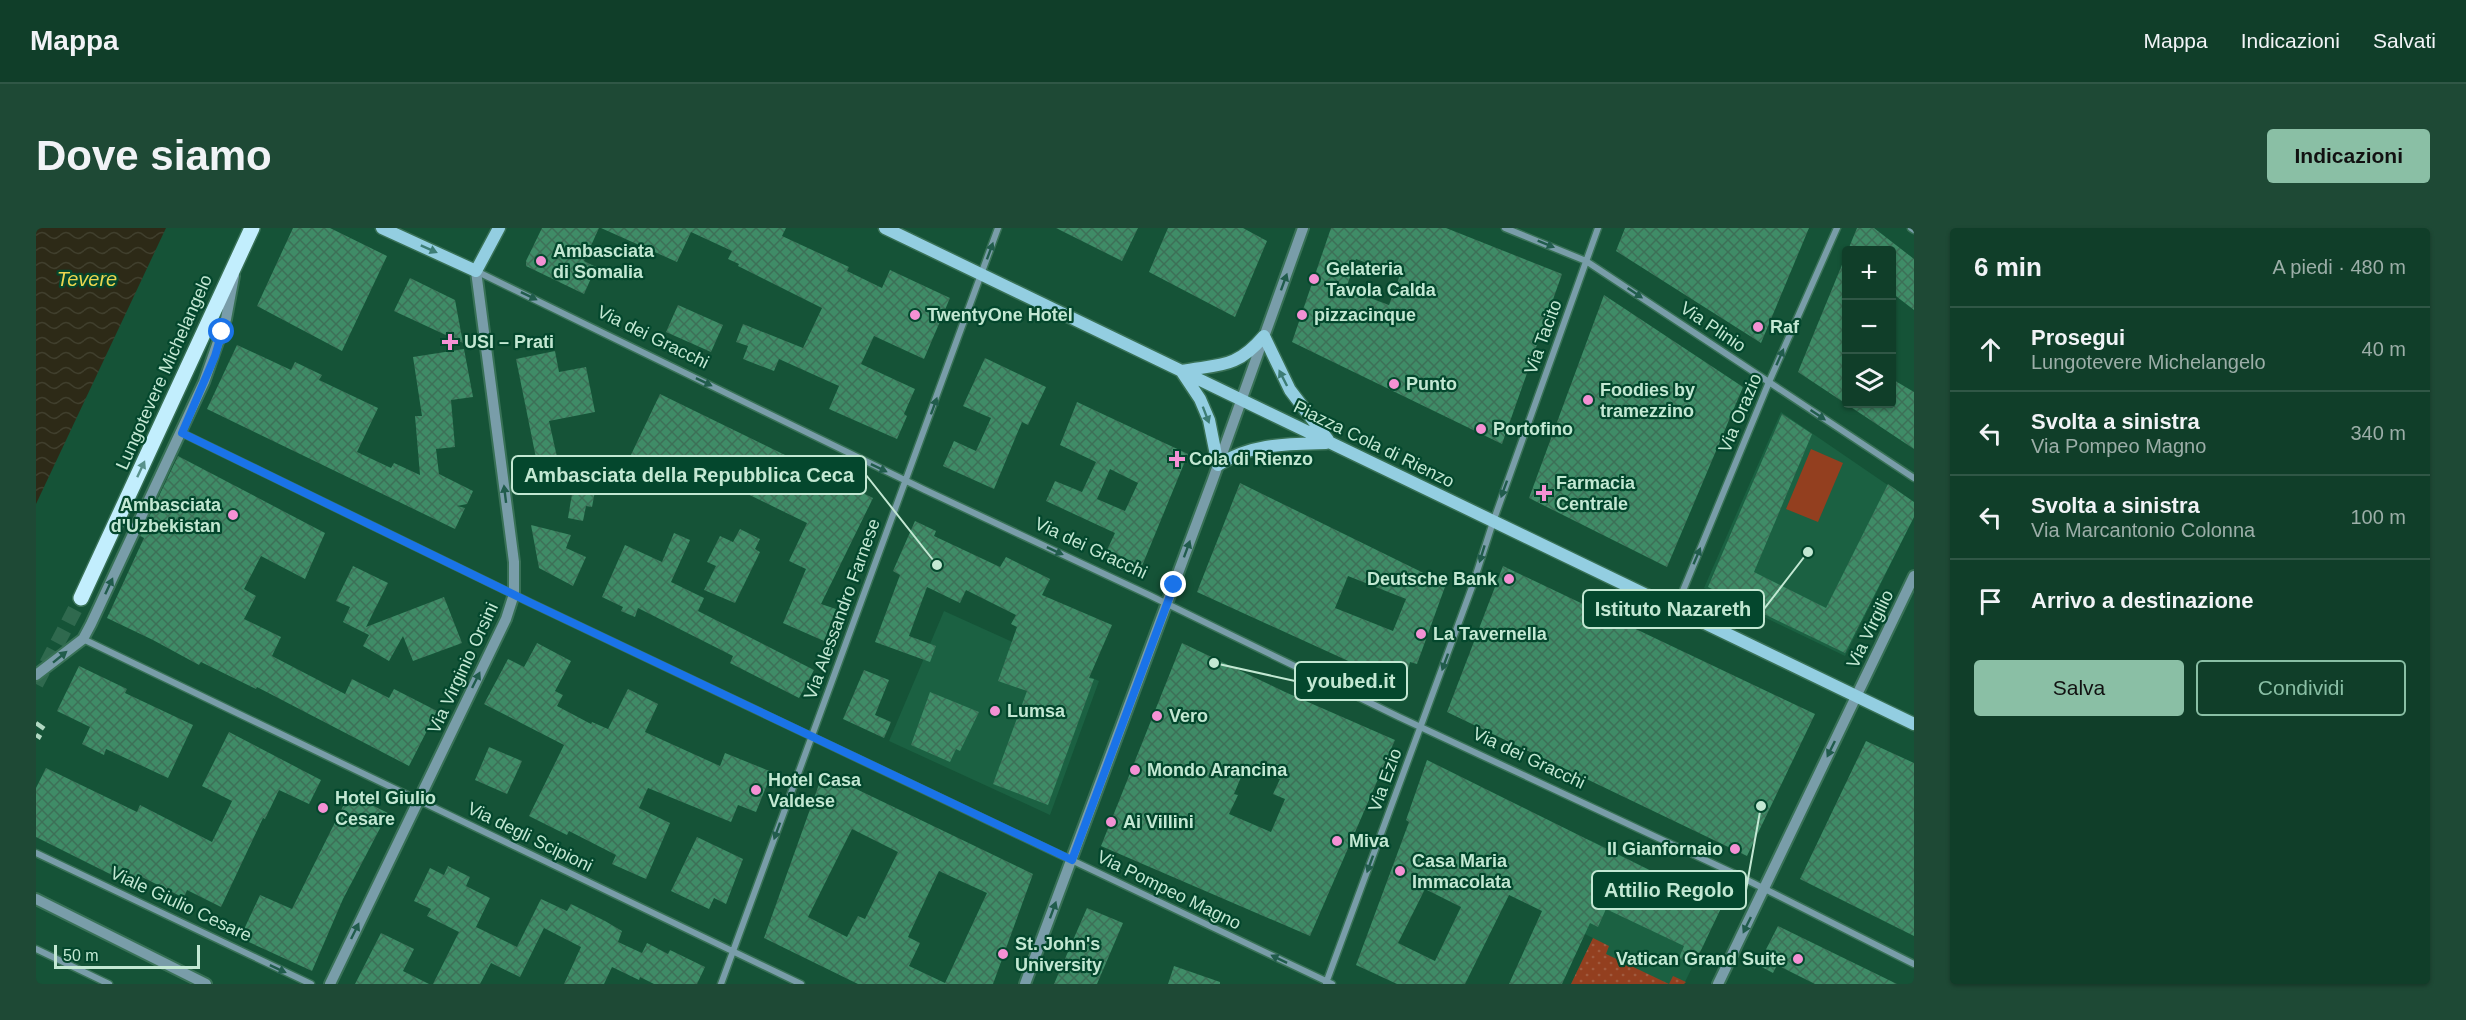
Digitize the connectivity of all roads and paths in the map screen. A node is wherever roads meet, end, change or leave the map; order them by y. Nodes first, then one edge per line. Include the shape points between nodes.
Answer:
1 (252, 228) edge
2 (382, 228) edge
3 (500, 228) edge
4 (885, 228) edge
5 (998, 228) edge
6 (1303, 228) edge
7 (1505, 228) edge
8 (1598, 228) edge
9 (1837, 228) edge
10 (236, 260) junction
11 (1586, 261) junction
12 (476, 271) junction
13 (981, 275) junction
14 (1264, 336) junction
15 (1181, 371) junction
16 (1769, 382) junction
17 (1240, 400) junction
18 (182, 433) junction
19 (1330, 442) junction
20 (1218, 465) junction
21 (1914, 478) edge
22 (906, 481) junction
23 (1493, 522) junction
24 (1914, 576) edge
25 (514, 594) junction
26 (81, 598) tunnel mouth
27 (1167, 604) junction
28 (1675, 610) junction
29 (83, 639) junction
30 (36, 675) edge
31 (1856, 696) junction
32 (1914, 724) edge
33 (1421, 727) junction
34 (811, 736) junction
35 (418, 800) junction
36 (36, 853) edge
37 (1072, 860) junction
38 (1764, 888) junction
39 (36, 899) edge
40 (36, 950) edge
41 (734, 951) junction
42 (1914, 964) edge
43 (1328, 983) edge
44 (110, 984) edge
45 (206, 984) edge
46 (311, 984) edge
47 (330, 984) edge
48 (721, 984) edge
49 (801, 984) edge
50 (1025, 984) edge
51 (1718, 984) edge

1 - 10 main road, Lungotevere Michelangelo
2 -> 12 main road, Via dei Gracchi
3 - 12 main road
4 - 13 main road, Piazza Cola di Rienzo
13 -> 5 street
14 -> 6 street
7 -> 11 street, Via Plinio
8 - 11 street, Via Tacito
16 -> 9 street, Via Orazio
10 - 18 street, Lungotevere Michelangelo via 232,295 215,356
26 -> 10 main road, Lungotevere Michelangelo
11 -> 16 street, Via Plinio
11 -> 23 street, Via Tacito
12 -> 22 street, Via dei Gracchi
25 -> 12 street, Via Virginio Orsini via 514,562
13 - 15 main road, Piazza Cola di Rienzo
22 -> 13 street, Via Alessandro Farnese
14 - 15 main road via 1249,353 1234,362
14 - 17 street
19 -> 14 main road via 1290,390
15 - 17 main road, Piazza Cola di Rienzo
15 -> 20 main road via 1209,420
16 -> 21 street, Via Plinio
28 -> 16 street, Via Orazio
17 - 19 main road, Piazza Cola di Rienzo
17 - 20 street
18 - 25 street, Via Pompeo Magno
29 -> 18 street, Lungotevere Michelangelo
19 - 20 main road via 1270,446 1242,452
19 - 23 main road, Piazza Cola di Rienzo
27 -> 20 street
22 -> 27 street, Via dei Gracchi
22 - 34 street, Via Alessandro Farnese
23 - 28 main road, Piazza Cola di Rienzo
23 -> 33 street, Via Ezio
24 - 31 street, Via Virgilio
25 - 34 street, Via Pompeo Magno
35 -> 25 street, Via Virginio Orsini via 506,619
27 - 33 street, Via dei Gracchi
27 - 37 street
28 - 31 main road, Piazza Cola di Rienzo
30 -> 29 street
29 - 35 street, Via degli Scipioni
31 - 32 main road, Piazza Cola di Rienzo
31 -> 38 street, Via Virgilio
33 - 38 street, Via dei Gracchi
33 -> 43 street, Via Ezio
34 - 37 street, Via Pompeo Magno
34 -> 41 street, Via Alessandro Farnese
35 - 41 street, Via degli Scipioni
47 -> 35 street, Via Virginio Orsini
36 -> 46 street, Viale Giulio Cesare
43 -> 37 street, Via Pompeo Magno
50 -> 37 street
38 - 42 street, Via dei Gracchi
38 -> 51 street, Via Virgilio
39 - 45 street
40 - 44 street
41 - 48 street, Via Alessandro Farnese
41 - 49 street, Via degli Scipioni

